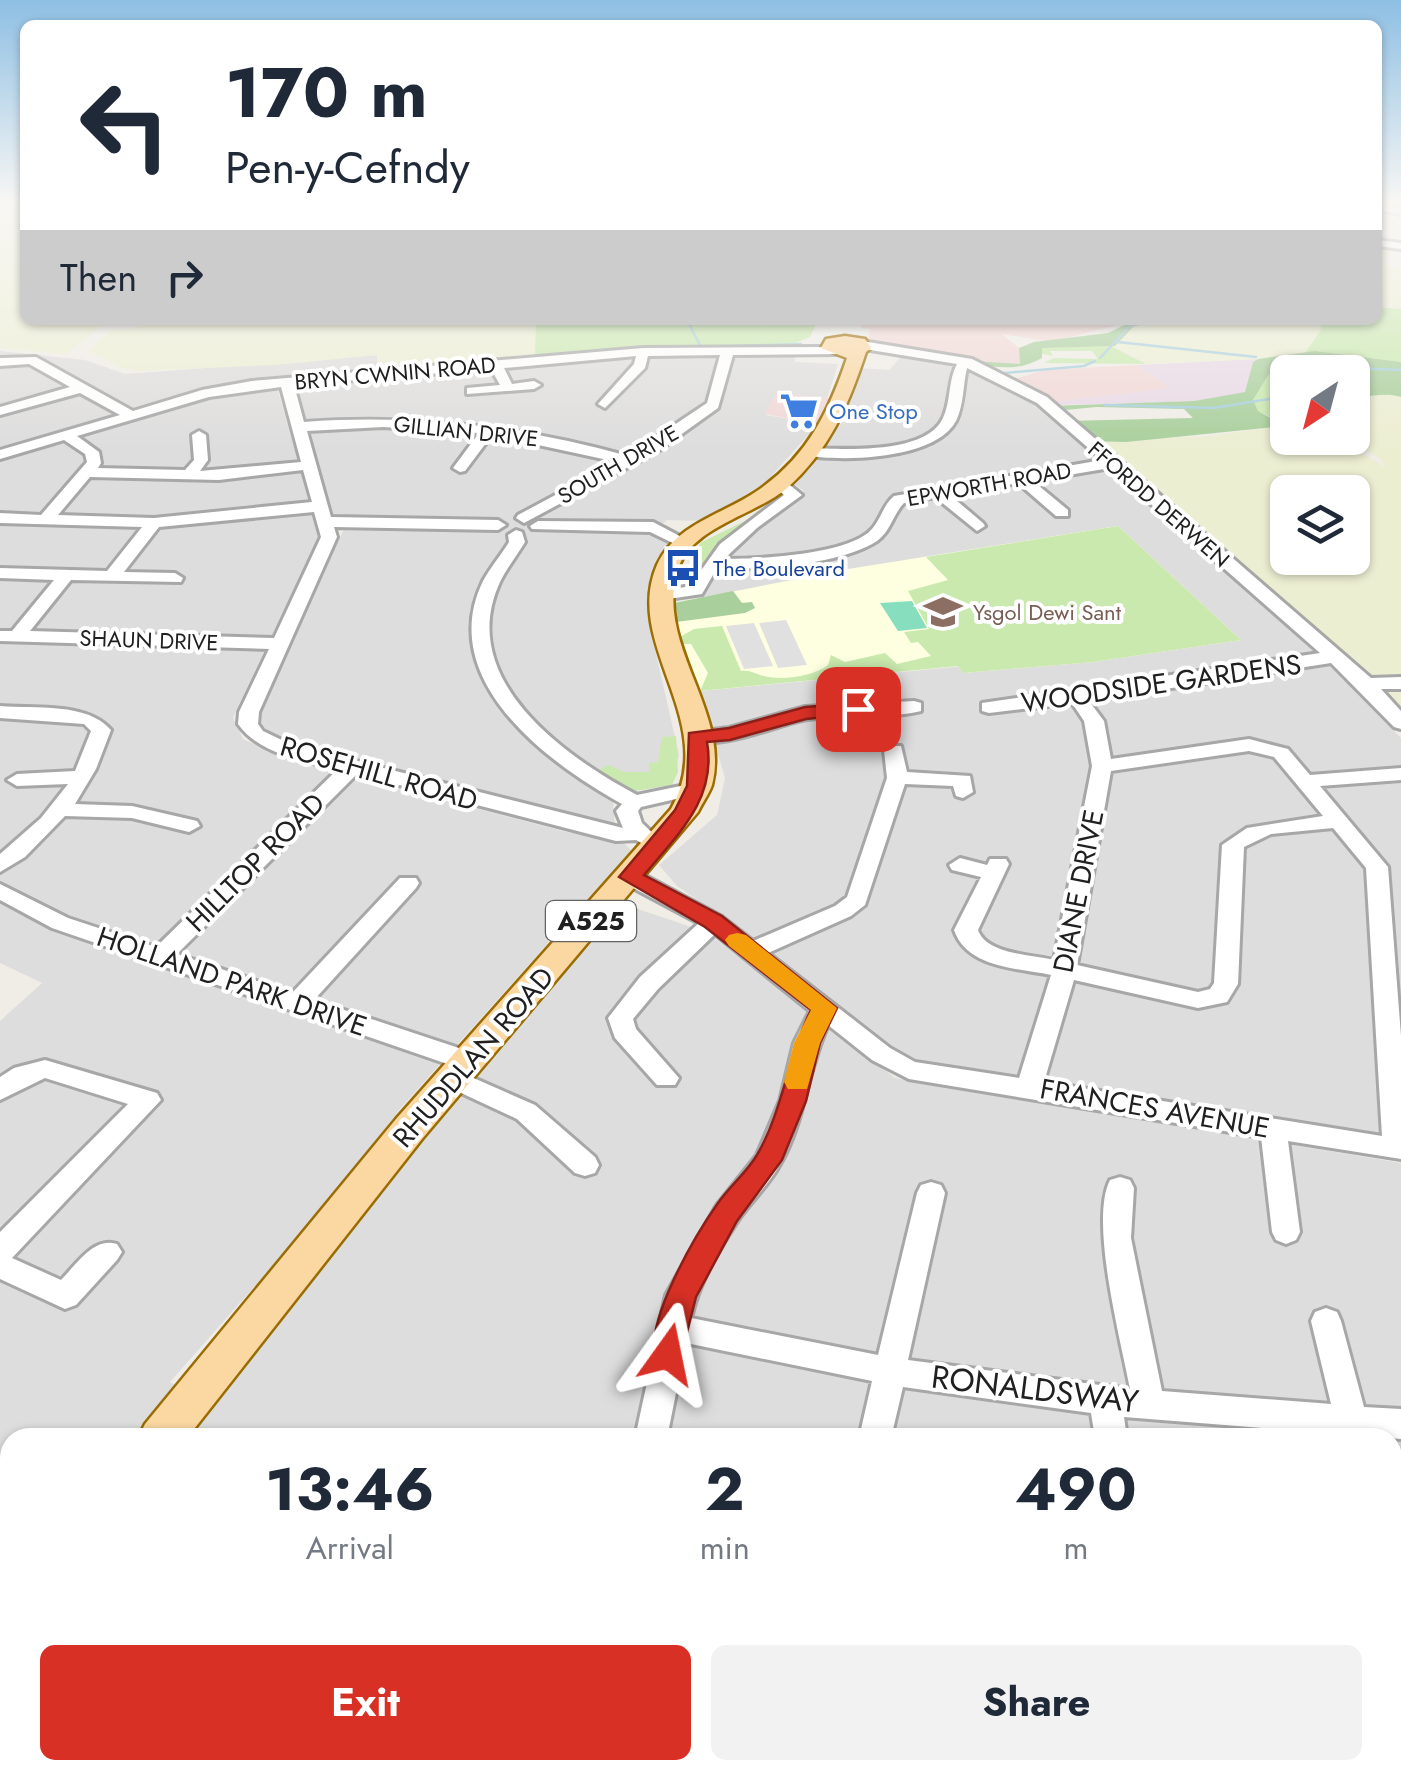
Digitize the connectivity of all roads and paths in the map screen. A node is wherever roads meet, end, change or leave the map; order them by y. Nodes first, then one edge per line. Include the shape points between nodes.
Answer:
1 (844, 325) edge
2 (846, 325) edge
3 (728, 351) junction
4 (846, 351) junction
5 (644, 352) junction
6 (0, 362) edge
7 (968, 362) junction
8 (496, 365) junction
9 (286, 382) junction
10 (534, 386) dead end
11 (82, 388) junction
12 (508, 388) junction
13 (472, 391) dead end
14 (605, 404) dead end
15 (0, 411) edge
16 (132, 416) junction
17 (300, 427) junction
18 (488, 430) junction
19 (65, 435) junction
20 (193, 440) dead end
21 (808, 452) junction
22 (0, 455) edge
23 (630, 461) junction
24 (1112, 463) junction
25 (311, 465) junction
26 (460, 468) dead end
27 (88, 472) junction
28 (190, 475) junction
29 (1022, 478) junction
30 (780, 484) junction
31 (938, 492) junction
32 (1062, 512) dead end
33 (325, 514) junction
34 (0, 518) edge
35 (45, 520) junction
36 (154, 522) junction
37 (719, 522) junction
38 (519, 526) junction
39 (978, 526) dead end
40 (653, 528) junction
41 (684, 542) junction
42 (712, 562) junction
43 (0, 573) edge
44 (66, 575) junction
45 (112, 576) junction
46 (175, 578) dead end
47 (661, 597) junction
48 (8, 636) edge
49 (282, 644) junction
50 (1332, 657) junction
51 (1401, 682) edge
52 (1366, 684) junction
53 (1077, 697) junction
54 (923, 707) dead end
55 (989, 708) dead end
56 (0, 712) edge
57 (1401, 724) edge
58 (696, 737) junction
59 (894, 750) dead end
60 (1102, 766) junction
61 (352, 767) junction
62 (1401, 774) edge
63 (80, 777) junction
64 (897, 778) junction
65 (17, 780) dead end
66 (1308, 781) junction
67 (969, 784) dead end
68 (695, 789) junction
69 (634, 802) junction
70 (61, 810) junction
71 (1340, 821) junction
72 (173, 826) dead end
73 (648, 840) junction
74 (0, 865) edge
75 (960, 865) dead end
76 (630, 877) junction
77 (408, 883) dead end
78 (0, 891) edge
79 (714, 922) junction
80 (750, 951) junction
81 (159, 958) junction
82 (1064, 972) junction
83 (297, 1004) junction
84 (824, 1008) junction
85 (461, 1069) junction
86 (666, 1078) dead end
87 (1030, 1086) junction
88 (0, 1090) edge
89 (1274, 1128) junction
90 (1399, 1149) edge
91 (584, 1164) dead end
92 (1120, 1188) dead end
93 (931, 1193) dead end
94 (1286, 1232) dead end
95 (0, 1250) edge
96 (107, 1252) dead end
97 (0, 1266) edge
98 (1326, 1321) dead end
99 (673, 1326) junction
100 (889, 1371) junction
101 (1105, 1402) junction
102 (1148, 1402) junction
103 (1351, 1420) junction
104 (1401, 1424) edge
105 (168, 1428) edge
106 (654, 1428) edge
107 (878, 1428) edge
108 (1110, 1428) edge

1 - 4 main road
2 - 4 main road via 853,334
3 - 4 street, BRYN CWNIN ROAD
3 - 5 street, BRYN CWNIN ROAD
3 - 23 street, SOUTH DRIVE via 713,404
4 - 7 street, FFORDD DERWEN via 882,349
4 - 21 main road via 837,412
5 - 8 street, BRYN CWNIN ROAD
5 - 14 street
6 - 11 street via 31,360
7 - 21 street via 960,367 948,423 934,435 889,450
7 - 24 street, FFORDD DERWEN via 1042,400
8 - 9 street, BRYN CWNIN ROAD
8 - 12 street
9 - 16 street, BRYN CWNIN ROAD via 207,394
9 - 17 street, ROSEHILL ROAD
10 - 12 street
11 - 15 street
11 - 16 street
12 - 13 street
16 - 19 street, BRYN CWNIN ROAD
17 - 18 street, GILLIAN DRIVE via 358,420
17 - 25 street, ROSEHILL ROAD
18 - 23 street, GILLIAN DRIVE
18 - 26 street
19 - 22 street, BRYN CWNIN ROAD
19 - 27 street via 92,452
20 - 28 street via 201,460
21 - 30 main road
23 - 38 street, SOUTH DRIVE
24 - 29 street, EPWORTH ROAD
24 - 50 street, FFORDD DERWEN
25 - 28 street
25 - 33 street, ROSEHILL ROAD
27 - 28 street
27 - 35 street
29 - 31 street, EPWORTH ROAD
29 - 32 street
30 - 37 main road
30 - 42 street via 794,495 756,518
31 - 39 street
31 - 42 street, EPWORTH ROAD via 899,499 880,530 856,546 744,566
33 - 36 street
33 - 38 street
33 - 49 street, ROSEHILL ROAD via 329,537
34 - 35 street
35 - 36 street
36 - 45 street
37 - 40 street
37 - 41 main road
38 - 40 street
38 - 69 street via 480,615 488,672 544,744
40 - 41 street
41 - 47 main road via 666,570
42 - 47 street via 696,590
43 - 44 street
44 - 45 street
44 - 48 street, SHAUN DRIVE
45 - 46 street
47 - 58 main road
48 - 49 street, SHAUN DRIVE
49 - 61 street, ROSEHILL ROAD via 248,724 269,743
50 - 52 street, FFORDD DERWEN
50 - 53 street, WOODSIDE GARDENS
51 - 52 street
52 - 57 street, FFORDD DERWEN
53 - 55 street, WOODSIDE GARDENS
53 - 60 street, DIANE DRIVE via 1094,720
54 - 58 street via 805,713
56 - 63 street via 98,724 97,746
58 - 68 main road via 701,765
59 - 64 street
60 - 66 street via 1250,745 1281,753
60 - 82 street, DIANE DRIVE
61 - 73 street, ROSEHILL ROAD
61 - 81 street, HILLTOP ROAD
62 - 66 street
63 - 65 street
63 - 70 street
64 - 67 street
64 - 80 street via 858,900
66 - 71 street
68 - 69 street
68 - 73 main road, RHUDDLAN ROAD / A525 via 684,812
69 - 73 street via 628,811
70 - 72 street via 132,812
70 - 74 street
71 - 82 street via 1260,832 1233,845 1226,984 1218,996 1198,1000
71 - 90 street via 1377,867
73 - 76 main road, RHUDDLAN ROAD / A525
75 - 82 street via 996,868 966,930 970,942 986,953
76 - 79 street
76 - 85 main road, RHUDDLAN ROAD / A525
77 - 83 street
78 - 81 street, HOLLAND PARK DRIVE via 60,924
79 - 80 street
79 - 86 street via 620,1018 624,1032
80 - 84 street
81 - 83 street, HOLLAND PARK DRIVE
82 - 87 street, DIANE DRIVE
83 - 85 street, HOLLAND PARK DRIVE
84 - 87 street, FRANCES AVENUE via 909,1070
84 - 99 street via 768,1160 727,1213 681,1295
85 - 91 street, HOLLAND PARK DRIVE via 526,1112
85 - 105 main road, RHUDDLAN ROAD / A525
87 - 89 street, FRANCES AVENUE
88 - 95 street via 46,1069 148,1100
89 - 90 street, FRANCES AVENUE
89 - 94 street
92 - 102 street via 1117,1238
93 - 100 street
96 - 97 street via 65,1296
98 - 103 street
99 - 100 street, RONALDSWAY
99 - 106 street
100 - 101 street, RONALDSWAY
100 - 107 street
101 - 102 street, RONALDSWAY
101 - 108 street
102 - 103 street, RONALDSWAY
103 - 104 street, RONALDSWAY

